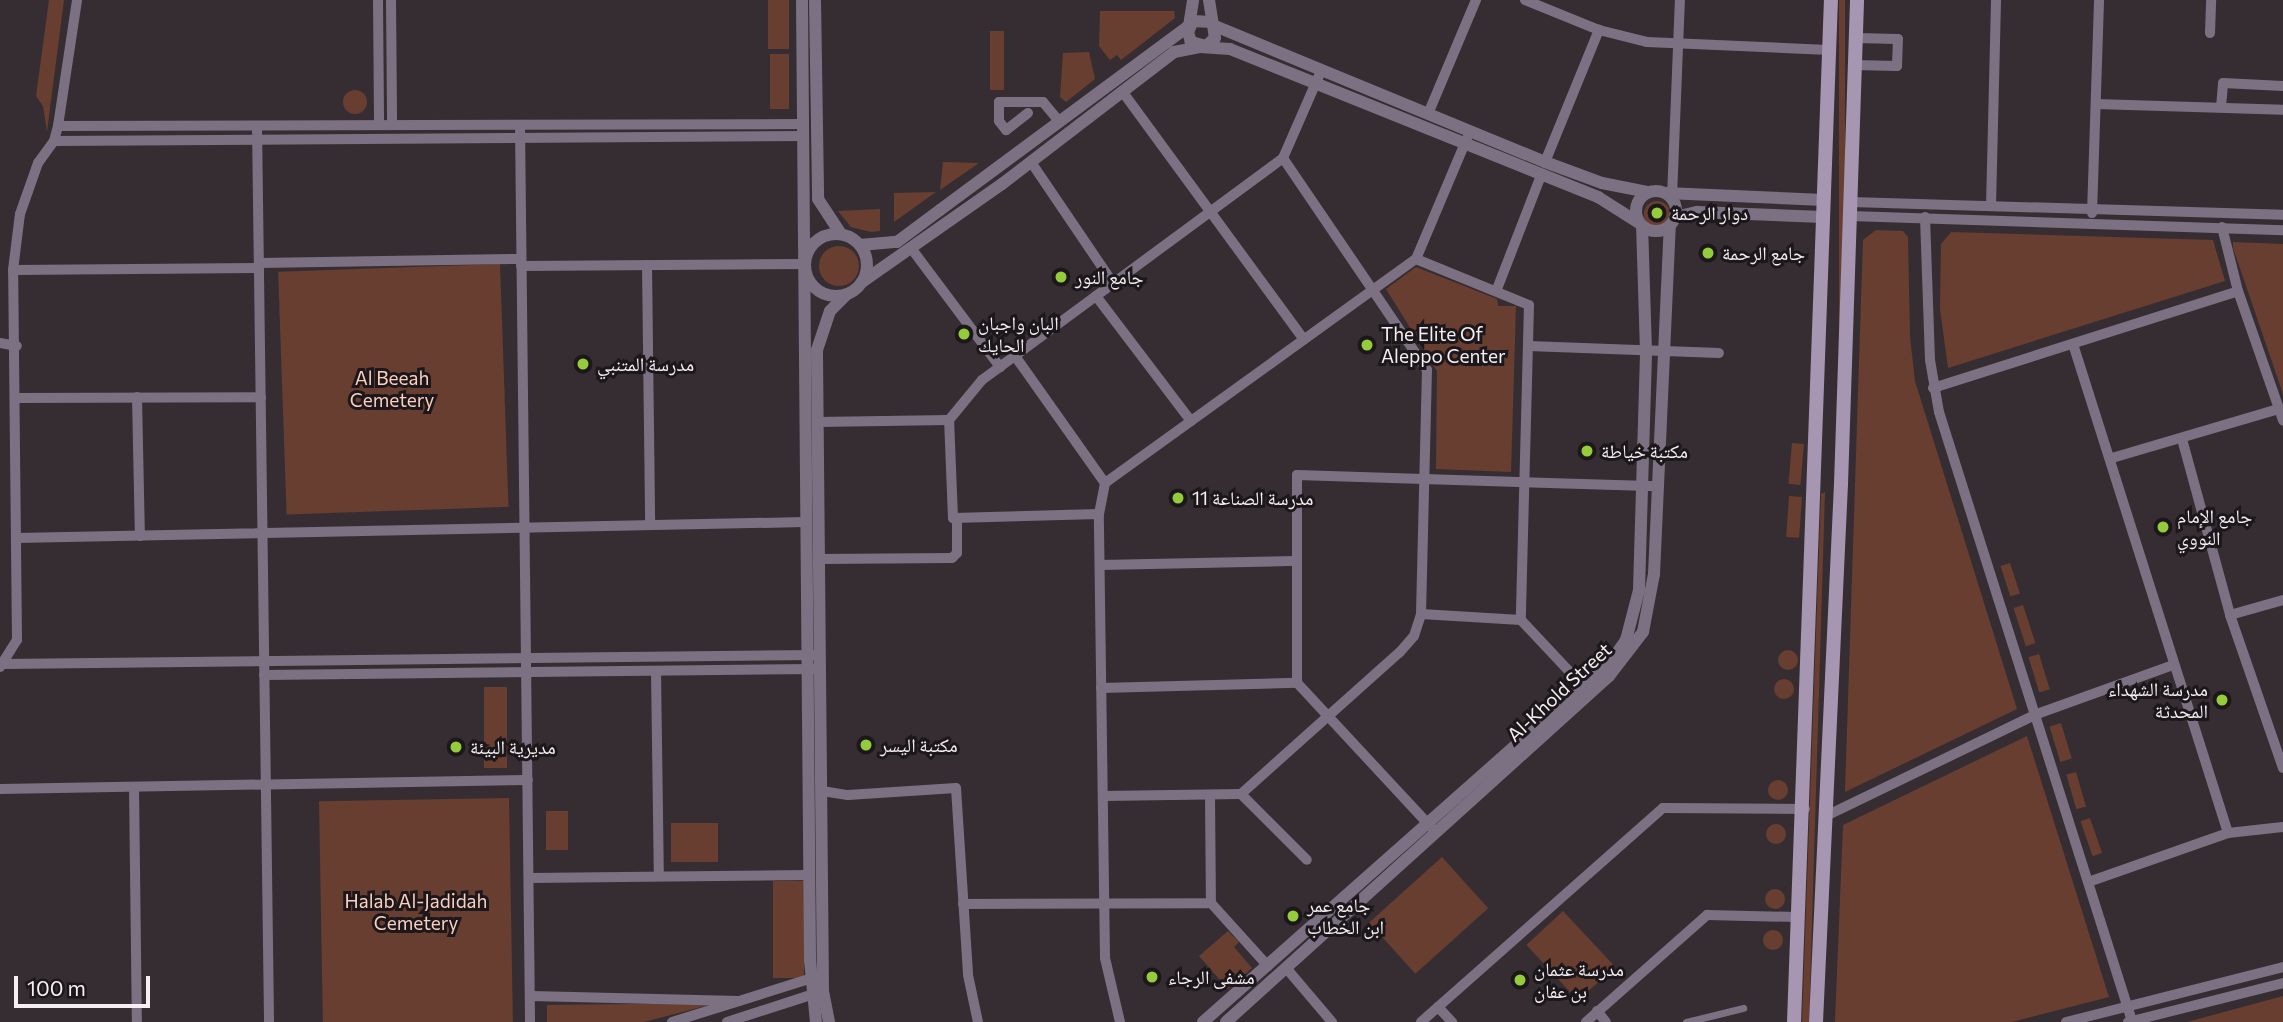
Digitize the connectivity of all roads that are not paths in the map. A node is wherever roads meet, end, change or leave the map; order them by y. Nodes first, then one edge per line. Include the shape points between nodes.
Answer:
1 (77, 0) edge
2 (378, 0) edge
3 (391, 0) edge
4 (802, 0) edge
5 (815, 0) edge
6 (1193, 0) edge
7 (1209, 0) edge
8 (1476, 0) edge
9 (1525, 0) edge
10 (1680, 0) edge
11 (1831, 0) edge
12 (1857, 0) edge
13 (1996, 0) edge
14 (2099, 0) edge
15 (2211, 0) edge
16 (1213, 24) junction
17 (1189, 26) junction
18 (1599, 30) junction
19 (2210, 33) dead end
20 (1856, 38) junction
21 (1678, 46) junction
22 (1200, 47) junction
23 (1829, 50) junction
24 (1854, 65) junction
25 (1321, 71) junction
26 (1315, 85) junction
27 (2283, 86) edge
28 (1122, 91) junction
29 (2096, 104) junction
30 (2221, 107) junction
31 (2283, 110) edge
32 (1028, 113) dead end
33 (1428, 114) junction
34 (1059, 122) junction
35 (379, 125) junction
36 (393, 125) junction
37 (520, 125) junction
38 (257, 126) junction
39 (58, 127) junction
40 (804, 130) junction
41 (1470, 131) junction
42 (520, 138) junction
43 (257, 140) junction
44 (54, 141) junction
45 (1034, 141) junction
46 (1464, 146) junction
47 (1043, 152) junction
48 (1283, 158) junction
49 (1031, 162) junction
50 (1545, 162) junction
51 (1541, 178) junction
52 (1648, 192) junction
53 (1670, 194) junction
54 (1824, 200) junction
55 (1991, 206) junction
56 (1850, 209) junction
57 (2093, 209) junction
58 (1210, 212) junction
59 (2283, 215) edge
60 (1823, 217) junction
61 (1925, 217) junction
62 (1673, 222) junction
63 (2092, 223) junction
64 (1641, 224) junction
65 (2222, 228) junction
66 (2283, 230) edge
67 (841, 234) junction
68 (860, 245) junction
69 (911, 248) junction
70 (1416, 259) junction
71 (521, 262) junction
72 (804, 264) junction
73 (259, 265) junction
74 (647, 265) junction
75 (13, 270) junction
76 (862, 282) junction
77 (1113, 283) junction
78 (1497, 289) junction
79 (1373, 290) junction
80 (2238, 291) junction
81 (846, 295) junction
82 (1096, 296) junction
83 (1304, 340) junction
84 (0, 343) edge
85 (2073, 344) junction
86 (17, 346) junction
87 (1528, 346) junction
88 (1646, 351) junction
89 (1662, 351) junction
90 (1719, 353) dead end
91 (1015, 356) junction
92 (1000, 367) junction
93 (1933, 388) junction
94 (137, 397) junction
95 (261, 397) junction
96 (15, 398) junction
97 (2279, 409) junction
98 (949, 420) junction
99 (2283, 420) edge
100 (1191, 421) junction
101 (818, 422) junction
102 (2182, 439) junction
103 (2112, 458) junction
104 (1427, 479) junction
105 (1525, 482) junction
106 (1105, 483) junction
107 (1815, 483) junction
108 (1841, 484) junction
109 (1642, 486) junction
110 (1657, 486) junction
111 (1099, 514) junction
112 (957, 518) junction
113 (805, 522) junction
114 (650, 525) junction
115 (525, 528) junction
116 (262, 533) junction
117 (140, 536) junction
118 (16, 538) junction
119 (1297, 561) junction
120 (1100, 565) junction
121 (819, 566) junction
122 (806, 572) junction
123 (2283, 600) edge
124 (1421, 614) junction
125 (2230, 615) junction
126 (1521, 620) junction
127 (807, 655) junction
128 (526, 658) junction
129 (264, 662) junction
130 (820, 662) junction
131 (2173, 665) junction
132 (1, 666) edge
133 (807, 669) junction
134 (656, 671) junction
135 (526, 672) junction
136 (264, 675) junction
137 (1297, 683) junction
138 (1583, 686) junction
139 (1101, 688) junction
140 (2037, 713) junction
141 (1329, 718) junction
142 (2283, 768) edge
143 (528, 780) junction
144 (266, 785) junction
145 (134, 787) junction
146 (0, 789) edge
147 (822, 792) junction
148 (1210, 794) junction
149 (1241, 794) junction
150 (1103, 796) junction
151 (1805, 809) junction
152 (1828, 815) junction
153 (1426, 823) junction
154 (2283, 827) edge
155 (1436, 833) junction
156 (2228, 833) junction
157 (1307, 860) dead end
158 (809, 875) junction
159 (659, 876) junction
160 (529, 878) junction
161 (2088, 882) junction
162 (1211, 903) junction
163 (963, 904) junction
164 (1104, 904) junction
165 (1798, 917) junction
166 (1798, 936) junction
167 (1819, 939) junction
168 (1268, 966) junction
169 (2283, 967) edge
170 (1287, 969) junction
171 (816, 977) junction
172 (2283, 983) edge
173 (817, 993) junction
174 (530, 996) junction
175 (739, 1001) junction
176 (2127, 1006) junction
177 (1438, 1007) junction
178 (1743, 1008) dead end
179 (1597, 1011) junction
180 (2130, 1021) edge
181 (137, 1022) edge
182 (269, 1022) edge
183 (530, 1022) edge
184 (672, 1022) edge
185 (727, 1022) edge
186 (816, 1022) edge
187 (830, 1022) edge
188 (978, 1022) edge
189 (1120, 1022) edge
190 (1203, 1022) edge
191 (1226, 1022) edge
192 (1332, 1022) edge
193 (1421, 1022) edge
194 (1452, 1022) edge
195 (1586, 1022) edge
196 (1606, 1022) edge
197 (1686, 1022) edge
198 (1794, 1022) edge
199 (1816, 1022) edge
200 (2066, 1022) edge

1 - 39 street
2 - 35 street
3 - 36 street
4 - 40 street
5 - 67 street via 818,199
6 - 17 street
7 - 16 street
8 - 33 street
9 - 18 street
10 - 21 street
11 - 23 main road
12 - 20 main road
13 - 55 street
14 - 29 street
15 - 19 street
16 - 17 street via 1200,19
16 - 22 street via 1215,38
16 - 25 street
17 - 22 street via 1191,42
17 - 34 street
18 - 21 street
18 - 50 street
20 - 24 main road
20 - 24 street via 1898,39 1898,66
21 - 23 street
21 - 53 street
22 - 26 street via 1230,49
22 - 28 street via 1174,52
23 - 54 main road
24 - 56 main road
25 - 26 street
25 - 33 street
26 - 46 street
26 - 48 street
27 - 30 street via 2223,83
28 - 47 street
28 - 58 street
29 - 30 street
29 - 57 street
30 - 31 street
32 - 34 street via 1006,130 999,121 999,102 1043,102
33 - 41 street
34 - 45 street
35 - 36 street
35 - 38 street
36 - 37 street
37 - 40 street
37 - 42 street
38 - 39 street
38 - 43 street
39 - 44 street
40 - 42 street
40 - 72 street
41 - 46 street
41 - 50 street
42 - 43 street
42 - 71 street
43 - 44 street
43 - 73 street
44 - 75 street via 37,163 20,214
45 - 47 street
45 - 68 street via 897,242
46 - 51 street
46 - 70 street
47 - 49 street
48 - 58 street
48 - 79 street
49 - 69 street
49 - 77 street
50 - 52 street via 1602,183
51 - 64 street via 1598,197
51 - 78 street
52 - 53 street
52 - 64 street via 1636,205
53 - 54 street
53 - 62 street
54 - 60 main road
55 - 56 street
55 - 57 street
56 - 61 street
56 - 108 main road
57 - 59 street
57 - 63 street
58 - 77 street
58 - 83 street
60 - 62 street via 1697,212
60 - 107 main road
61 - 63 street
61 - 93 street
62 - 64 street via 1656,231
62 - 89 street, Al-Khold Street
63 - 65 street
64 - 88 street
65 - 66 street
65 - 80 street
67 - 68 street
67 - 72 street via 820,238 806,254
68 - 76 street via 867,263
69 - 76 street
69 - 92 street
70 - 78 street
70 - 79 street
71 - 73 street
71 - 74 street
71 - 115 street
72 - 74 street
72 - 81 street via 817,290
72 - 113 street
73 - 75 street
73 - 95 street
74 - 114 street
75 - 86 street
76 - 81 street
77 - 82 street
78 - 87 street via 1529,305
79 - 83 street
79 - 104 street via 1427,370
80 - 85 street
80 - 97 street
81 - 101 street via 830,311 817,350
82 - 91 street
82 - 100 street
83 - 100 street
84 - 86 street
85 - 93 street
85 - 103 street
86 - 96 street
87 - 88 street
87 - 105 street
88 - 89 street
88 - 109 street
89 - 90 street
89 - 110 street, Al-Khold Street
91 - 92 street
91 - 106 street
92 - 98 street via 982,380
93 - 140 street
94 - 95 street
94 - 96 street
94 - 117 street
95 - 116 street
96 - 118 street
97 - 99 street
97 - 102 street
98 - 101 street
98 - 112 street via 953,519
100 - 106 street
101 - 121 street
102 - 103 street
102 - 125 street
103 - 131 street
104 - 105 street
104 - 119 street via 1297,475
104 - 124 street
105 - 109 street
105 - 126 street
106 - 111 street
107 - 108 main road
107 - 151 main road
108 - 152 main road
109 - 110 street
109 - 138 street via 1639,590 1633,625 1619,651
110 - 155 street, Al-Khold Street via 1652,594 1638,640 1609,676
111 - 112 street
111 - 120 street
112 - 121 street via 957,553 952,558
113 - 114 street
113 - 122 street
114 - 115 street
115 - 116 street
115 - 128 street
116 - 117 street
116 - 129 street
117 - 118 street
118 - 132 street via 17,640
119 - 120 street
119 - 137 street
120 - 139 street
121 - 122 street
121 - 130 street
122 - 127 street
123 - 125 street
124 - 126 street
124 - 141 street via 1414,636 1401,652
125 - 142 street
126 - 138 street
127 - 128 street
127 - 130 street
127 - 133 street
128 - 129 street
128 - 135 street
129 - 132 street
129 - 136 street
130 - 133 street
130 - 147 street
131 - 140 street
131 - 156 street
133 - 134 street
133 - 158 street
134 - 135 street
134 - 159 street
135 - 136 street
135 - 143 street
136 - 144 street
137 - 139 street
137 - 141 street
138 - 153 street
139 - 150 street
140 - 152 street
140 - 161 street
141 - 149 street
141 - 153 street
143 - 144 street
143 - 160 street
144 - 145 street
144 - 182 street
145 - 146 street
145 - 181 street
147 - 163 street via 848,795 956,788
147 - 171 street
148 - 149 street
148 - 150 street
148 - 162 street
149 - 157 street
150 - 164 street
151 - 165 main road
151 - 177 street via 1663,808
152 - 167 main road
153 - 155 street
153 - 168 street
154 - 156 street
155 - 170 street, Al-Khold Street
156 - 161 street
158 - 159 street
158 - 171 street
159 - 160 street
160 - 174 street
161 - 176 street
162 - 164 street
162 - 168 street
163 - 164 street
163 - 188 street via 968,975
164 - 189 street via 1105,958
165 - 166 main road
165 - 179 street via 1707,915
166 - 167 main road
166 - 198 main road
167 - 199 main road
168 - 190 street
169 - 176 street
170 - 191 street, Al-Khold Street
170 - 192 street
171 - 173 street
171 - 175 street
172 - 180 street
173 - 185 street
173 - 186 street
173 - 187 street
174 - 175 street
174 - 183 street
175 - 184 street
176 - 180 street
176 - 200 street
177 - 193 street
177 - 194 street
178 - 197 street
179 - 195 street
179 - 196 street

